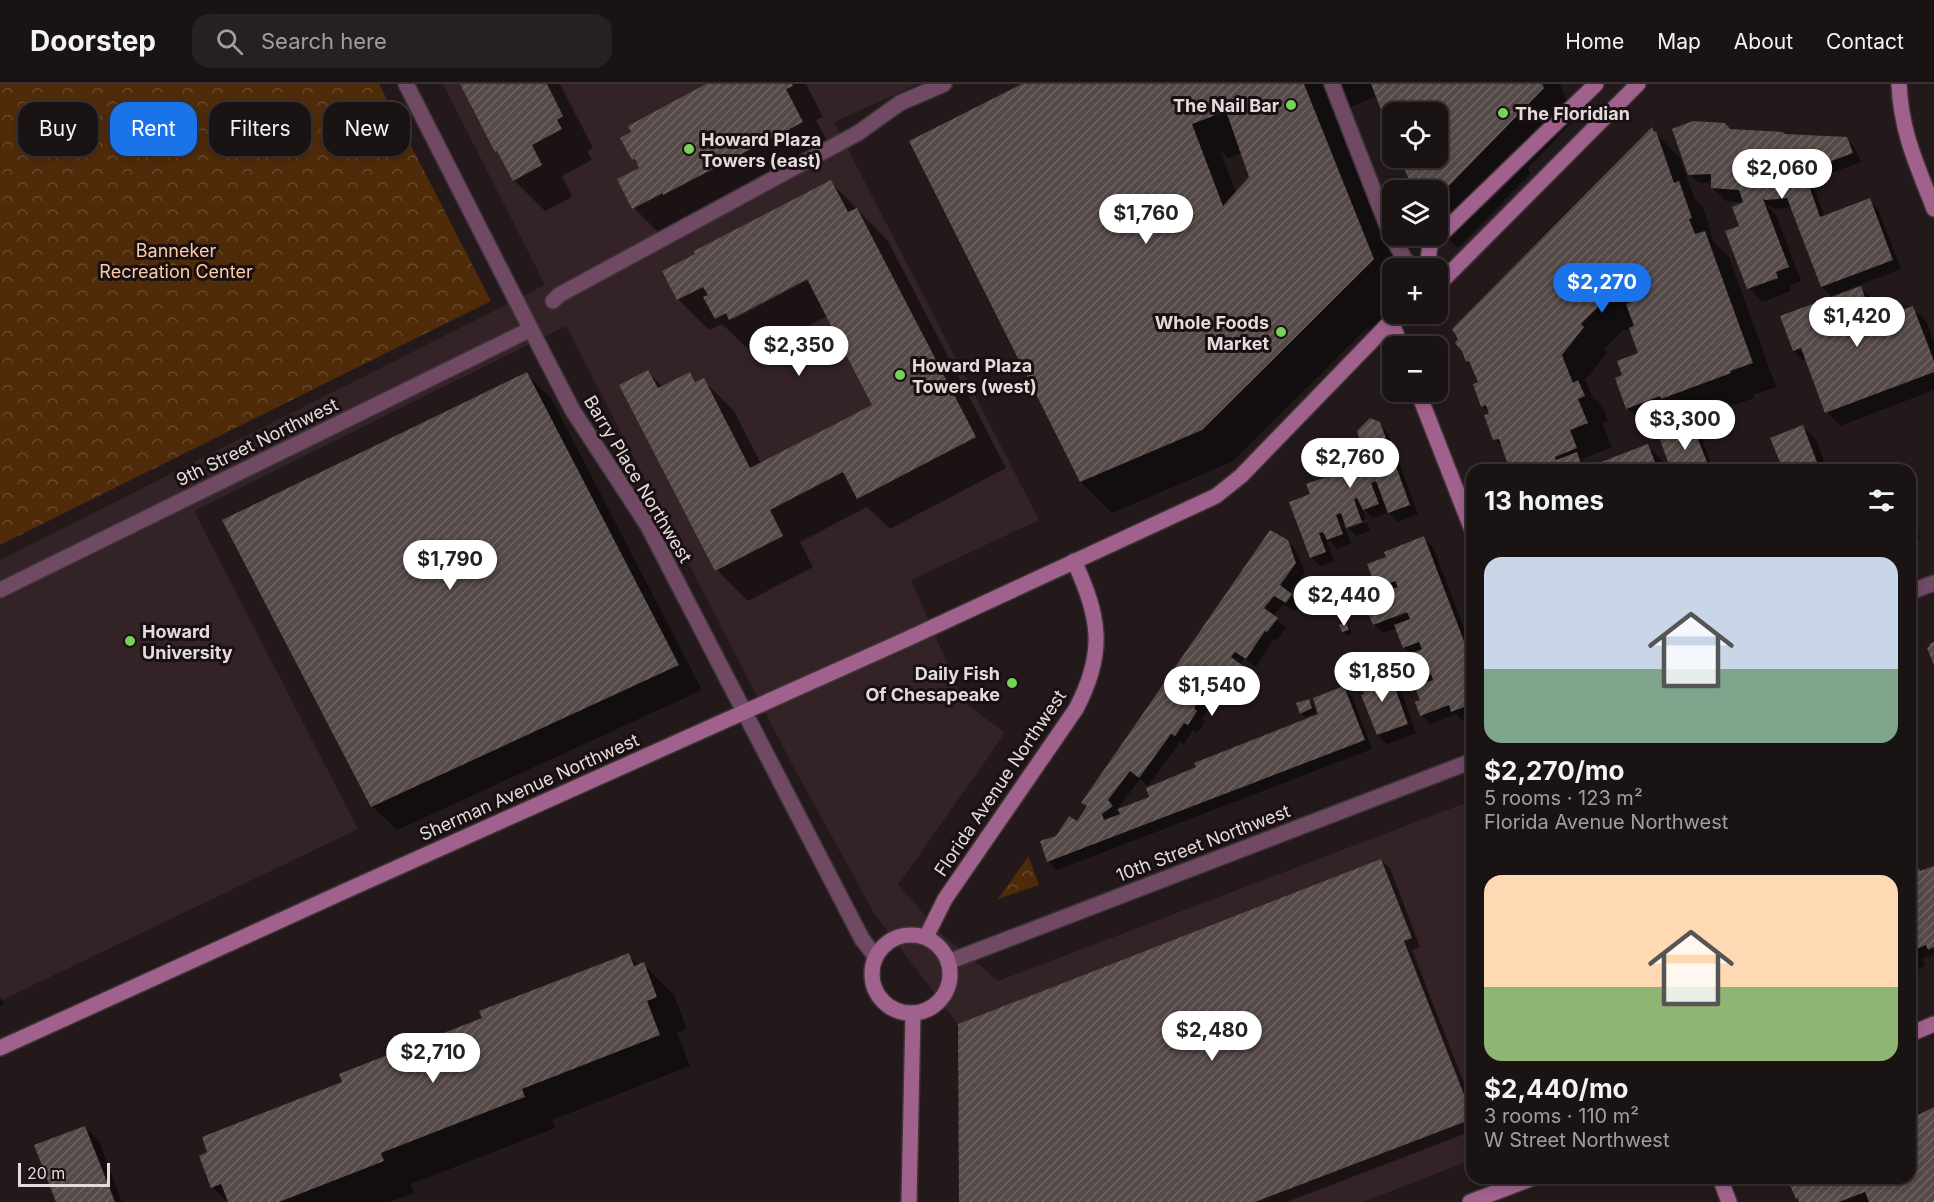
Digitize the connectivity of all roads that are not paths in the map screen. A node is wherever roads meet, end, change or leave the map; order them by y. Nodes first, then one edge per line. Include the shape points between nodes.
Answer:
1 (406, 84) edge
2 (944, 84) edge
3 (1332, 84) edge
4 (1596, 84) edge
5 (1638, 84) edge
6 (1899, 84) edge
7 (1934, 209) edge
8 (1404, 258) edge
9 (1428, 258) edge
10 (1448, 275) edge
11 (553, 301) dead end
12 (1388, 324) edge
13 (531, 329) junction
14 (1422, 402) edge
15 (1466, 515) edge
16 (1074, 561) junction
17 (1934, 583) edge
18 (0, 590) edge
19 (1916, 590) edge
20 (745, 711) junction
21 (1466, 763) edge
22 (926, 937) junction
23 (875, 956) junction
24 (948, 962) junction
25 (913, 1013) junction
26 (1934, 1024) edge
27 (1916, 1032) edge
28 (0, 1048) edge
29 (1517, 1184) edge
30 (1722, 1184) edge
31 (909, 1202) edge
32 (1470, 1202) edge
33 (1729, 1202) edge

1 - 13 street, Barry Place Northwest
2 - 11 street via 900,103 858,133
3 - 8 street via 1390,233
4 - 9 main road via 1430,245
5 - 10 main road
6 - 7 main road via 1906,137
12 - 16 main road via 1229,487 1188,510
13 - 18 street, 9th Street Northwest
13 - 20 street, Barry Place Northwest via 573,411 648,526
14 - 15 main road
16 - 20 main road, Sherman Avenue Northwest
16 - 22 main road, Florida Avenue Northwest via 1095,615 1096,647 1090,679 1076,709 945,899
17 - 19 street
20 - 23 street, Barry Place Northwest via 862,939
20 - 28 main road, Sherman Avenue Northwest
21 - 24 street, 10th Street Northwest
22 - 23 main road via 914,934 891,939
22 - 24 main road
23 - 25 main road via 875,990 891,1008
24 - 25 main road via 950,974 943,996 925,1011
25 - 31 main road
26 - 27 main road
29 - 32 main road
30 - 33 main road

